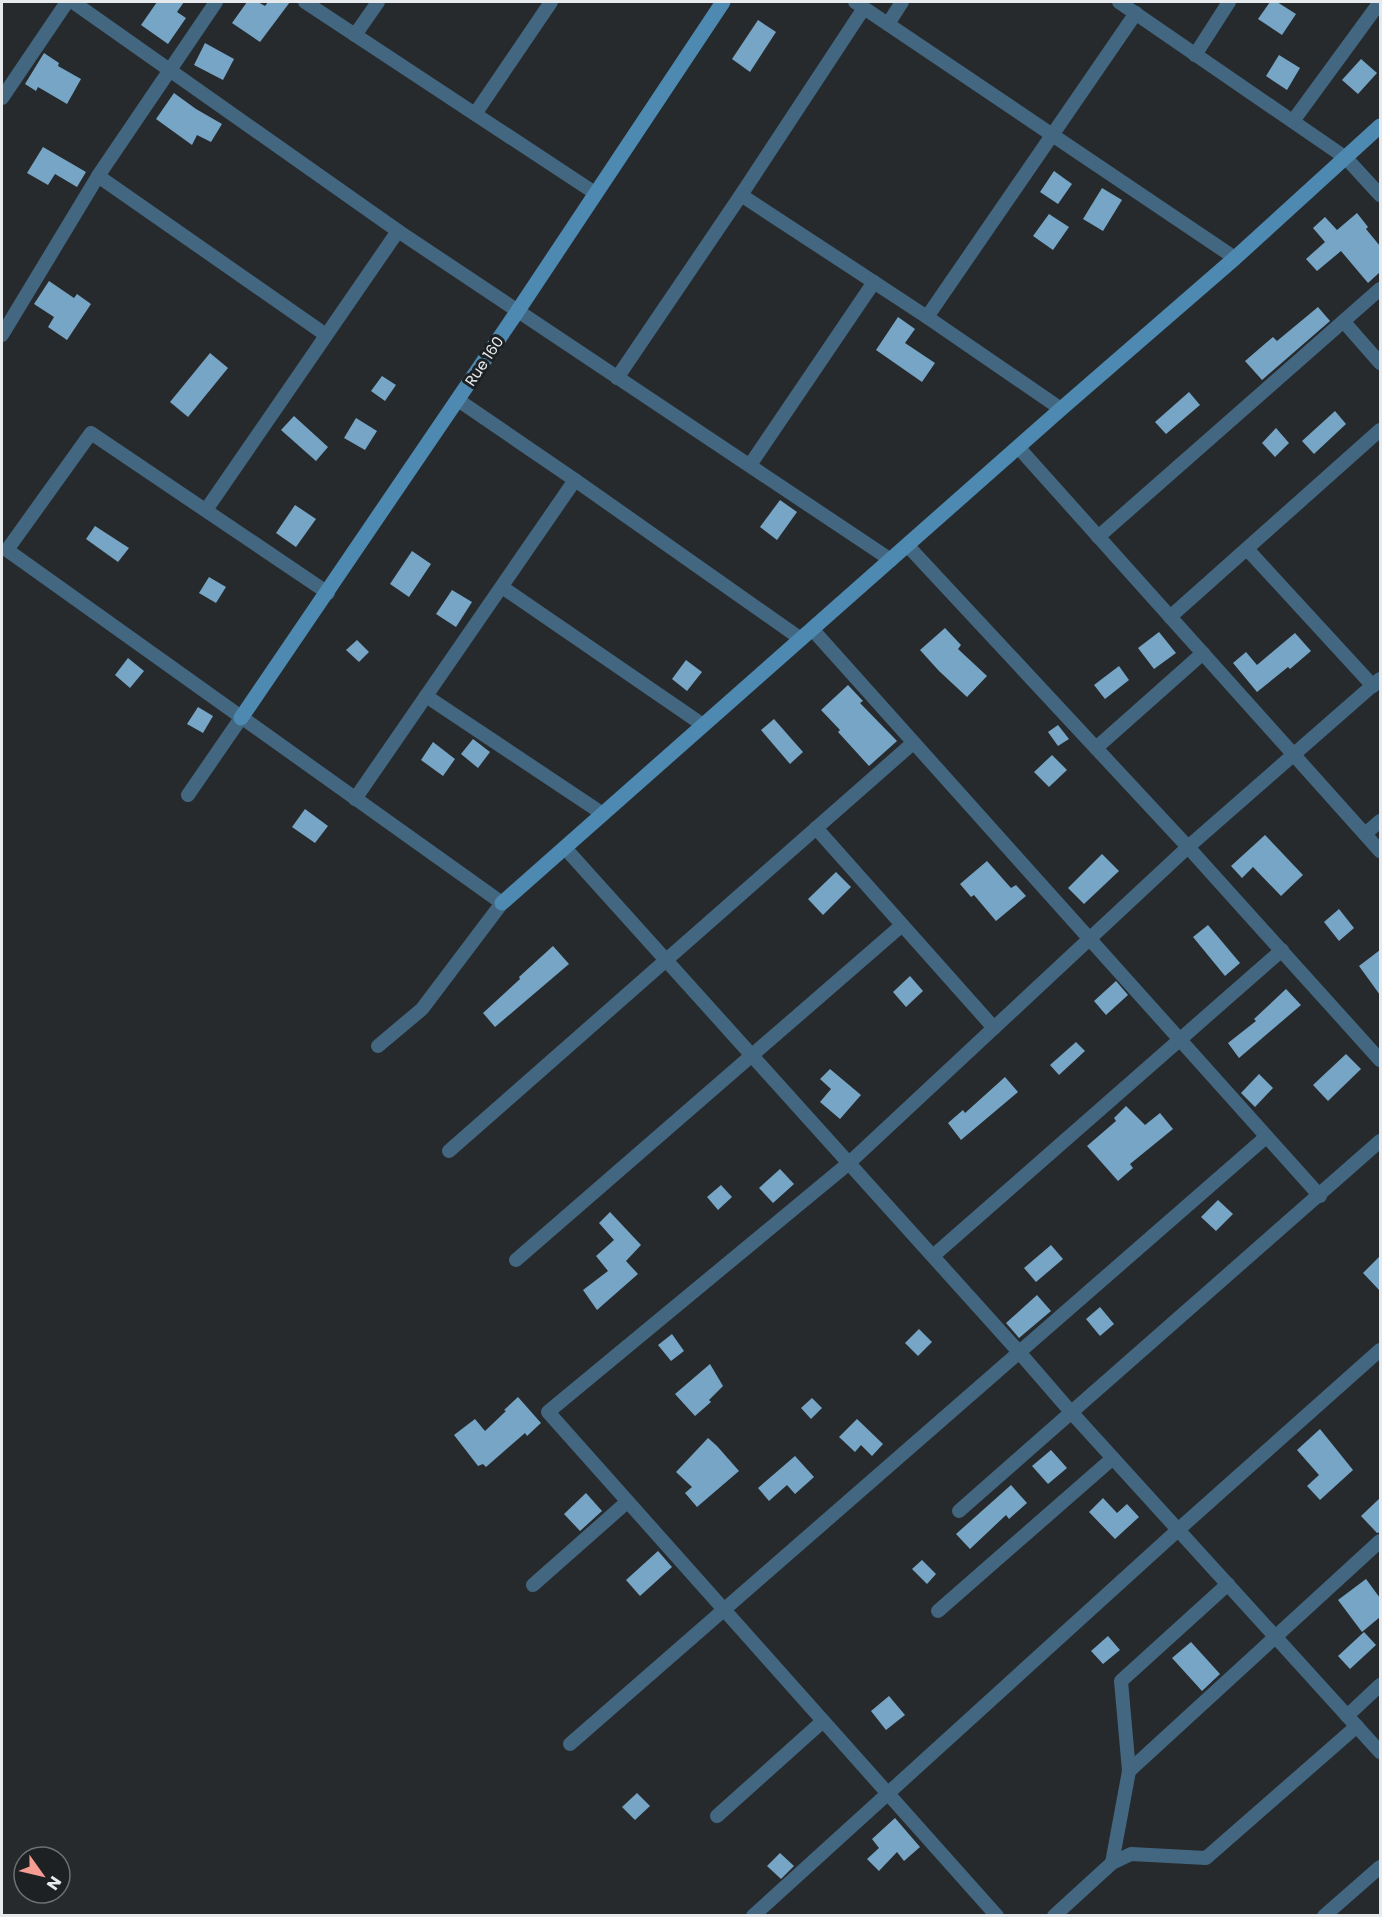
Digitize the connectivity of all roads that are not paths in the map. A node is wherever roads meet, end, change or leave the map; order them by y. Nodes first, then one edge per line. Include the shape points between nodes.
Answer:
1 (67, 2) edge
2 (73, 2) edge
3 (216, 2) edge
4 (305, 2) edge
5 (378, 2) edge
6 (550, 2) edge
7 (723, 2) edge
8 (902, 2) edge
9 (1119, 2) edge
10 (1229, 2) edge
11 (1380, 2) edge
12 (860, 5) edge
13 (1136, 13) junction
14 (888, 24) junction
15 (355, 35) junction
16 (1194, 55) junction
17 (171, 70) junction
18 (2, 98) edge
19 (474, 114) junction
20 (1293, 121) junction
21 (1380, 126) edge
22 (1053, 135) junction
23 (1346, 158) junction
24 (98, 176) junction
25 (595, 193) junction
26 (741, 195) junction
27 (1380, 195) edge
28 (398, 231) junction
29 (1235, 258) junction
30 (874, 282) junction
31 (1380, 289) edge
32 (518, 312) junction
33 (927, 317) junction
34 (1344, 322) junction
35 (2, 335) edge
36 (326, 335) junction
37 (1380, 363) edge
38 (617, 378) junction
39 (458, 400) junction
40 (1061, 409) junction
41 (1380, 430) edge
42 (1018, 447) junction
43 (750, 465) junction
44 (575, 480) junction
45 (206, 510) junction
46 (1098, 537) junction
47 (907, 545) junction
48 (1247, 549) junction
49 (891, 560) junction
50 (502, 586) junction
51 (328, 593) junction
52 (1170, 617) junction
53 (806, 634) junction
54 (1203, 653) junction
55 (1377, 682) edge
56 (426, 696) junction
57 (241, 718) junction
58 (703, 725) junction
59 (913, 742) junction
60 (1096, 748) junction
61 (1294, 755) junction
62 (188, 795) dead end
63 (355, 799) junction
64 (603, 814) junction
65 (1380, 821) edge
66 (816, 828) junction
67 (1365, 834) junction
68 (1188, 847) junction
69 (565, 848) junction
70 (1380, 851) edge
71 (502, 903) junction
72 (902, 926) junction
73 (1089, 939) junction
74 (1282, 950) junction
75 (666, 960) junction
76 (994, 1028) junction
77 (1179, 1040) junction
78 (378, 1046) dead end
79 (752, 1056) junction
80 (1380, 1060) edge
81 (1266, 1137) junction
82 (1380, 1141) edge
83 (449, 1151) dead end
84 (849, 1163) junction
85 (1320, 1196) junction
86 (933, 1256) junction
87 (516, 1260) dead end
88 (1380, 1350) edge
89 (1019, 1352) junction
90 (1071, 1412) junction
91 (1113, 1458) junction
92 (627, 1502) junction
93 (959, 1511) dead end
94 (1179, 1529) junction
95 (1380, 1541) edge
96 (1228, 1584) junction
97 (533, 1585) dead end
98 (724, 1610) junction
99 (938, 1611) dead end
100 (1276, 1637) junction
101 (1380, 1685) edge
102 (1347, 1716) junction
103 (823, 1721) junction
104 (1357, 1726) junction
105 (570, 1744) dead end
106 (1380, 1752) edge
107 (1129, 1771) junction
108 (887, 1794) junction
109 (717, 1816) dead end
110 (1112, 1863) junction
111 (1380, 1867) edge
112 (753, 1916) edge
113 (997, 1916) edge
114 (1054, 1916) edge
115 (1324, 1916) edge

1 - 18 street
2 - 17 street
3 - 17 street
4 - 15 street
5 - 15 street
6 - 19 street
7 - 25 street, Rue 160
8 - 14 street
9 - 13 street
10 - 16 street
11 - 20 street
12 - 14 street
12 - 26 street
13 - 16 street
13 - 22 street
14 - 22 street
15 - 19 street
16 - 20 street
17 - 24 street
17 - 28 street
19 - 25 street
20 - 23 street
21 - 23 street
22 - 29 street
22 - 33 street
23 - 27 street
23 - 29 street
24 - 35 street
24 - 36 street
25 - 32 street, Rue 160
26 - 30 street
26 - 38 street
28 - 32 street
28 - 36 street
29 - 40 street
30 - 33 street
30 - 43 street
31 - 34 street
32 - 38 street
32 - 39 street, Rue 160
33 - 40 street
34 - 37 street
34 - 46 street
36 - 45 street
38 - 43 street
39 - 44 street
39 - 51 street, Rue 160
40 - 42 street
41 - 48 street
42 - 46 street
42 - 47 street
43 - 49 street
44 - 50 street
44 - 53 street
45 - 51 street
45 - 57 street via 91,433 7,550
46 - 52 street
47 - 49 street
47 - 60 street
48 - 52 street
48 - 55 street
49 - 53 street
50 - 56 street
50 - 58 street
51 - 57 street, Rue 160
52 - 54 street
53 - 58 street
53 - 59 street
54 - 60 street
54 - 61 street
55 - 61 street
56 - 63 street
56 - 64 street
57 - 62 street
57 - 63 street
58 - 64 street
59 - 66 street
59 - 73 street
60 - 68 street
61 - 67 street
61 - 68 street
63 - 71 street
64 - 69 street
65 - 67 street
66 - 72 street
66 - 75 street
67 - 70 street
68 - 73 street
68 - 74 street
69 - 71 street
69 - 75 street
71 - 78 street via 422,1009
72 - 76 street
72 - 79 street
73 - 76 street
73 - 77 street
74 - 77 street
74 - 80 street
75 - 79 street
75 - 83 street
76 - 84 street
77 - 81 street
77 - 86 street
79 - 84 street
79 - 87 street
81 - 85 street
81 - 89 street
82 - 85 street
84 - 86 street
84 - 92 street via 548,1412
85 - 90 street
86 - 89 street
88 - 94 street
89 - 90 street
89 - 98 street
90 - 91 street
90 - 93 street
91 - 94 street
91 - 99 street
92 - 97 street
92 - 98 street
94 - 96 street
94 - 108 street
95 - 100 street
96 - 100 street
96 - 107 street via 1121,1681
98 - 103 street
98 - 105 street
100 - 102 street
100 - 107 street
101 - 102 street
102 - 104 street
103 - 108 street
103 - 109 street
104 - 106 street
104 - 110 street via 1206,1858 1131,1854
107 - 110 street
108 - 112 street
108 - 113 street
110 - 114 street
111 - 115 street

